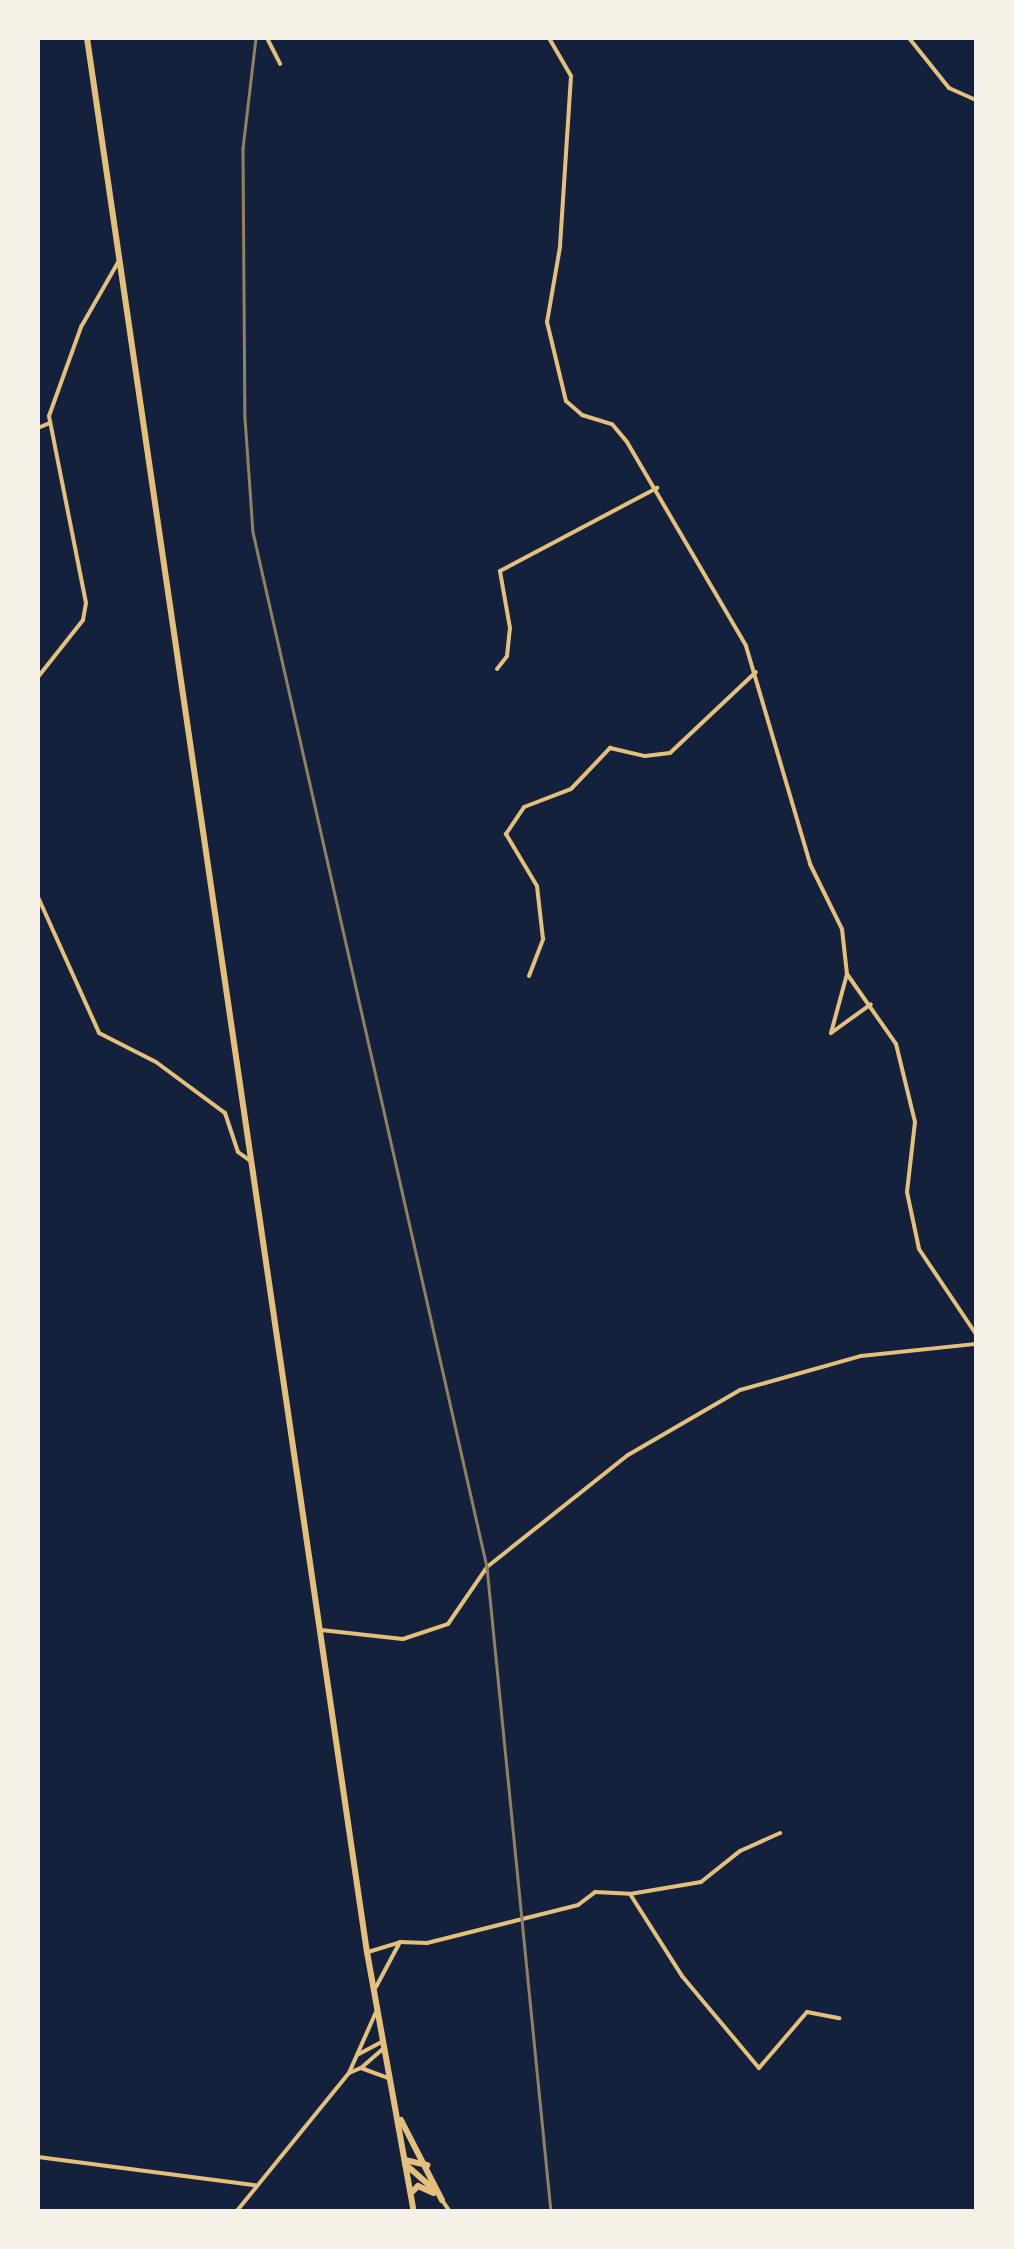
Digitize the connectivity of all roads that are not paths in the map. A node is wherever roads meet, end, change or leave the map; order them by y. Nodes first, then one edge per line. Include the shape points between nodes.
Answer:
1 (88, 38) edge
2 (266, 38) edge
3 (550, 38) edge
4 (909, 38) edge
5 (280, 64) dead end
6 (976, 100) edge
7 (120, 258) junction
8 (50, 423) junction
9 (38, 428) edge
10 (657, 488) junction
11 (497, 668) dead end
12 (756, 672) junction
13 (38, 677) edge
14 (38, 897) edge
15 (847, 974) junction
16 (528, 976) dead end
17 (872, 1004) junction
18 (252, 1161) junction
19 (976, 1334) edge
20 (976, 1344) edge
21 (321, 1630) junction
22 (780, 1834) dead end
23 (630, 1894) junction
24 (400, 1942) junction
25 (367, 1952) junction
26 (374, 1992) junction
27 (378, 2007) junction
28 (839, 2018) dead end
29 (384, 2045) junction
30 (357, 2055) junction
31 (362, 2068) junction
32 (349, 2074) junction
33 (389, 2078) junction
34 (398, 2115) junction
35 (38, 2157) edge
36 (405, 2162) junction
37 (427, 2165) junction
38 (255, 2186) junction
39 (411, 2193) junction
40 (442, 2200) junction
41 (236, 2212) edge
42 (414, 2212) edge
43 (450, 2212) edge

1 - 7 main road
2 - 5 street
3 - 10 street via 570,76 568,155 547,322 560,382 566,401 582,415 612,424
4 - 6 street via 949,88
7 - 8 street via 81,327
7 - 18 main road
8 - 9 street
8 - 13 street via 86,602 83,620
10 - 11 street via 500,571 510,628 507,656
10 - 12 street
12 - 15 street via 810,864 842,929
12 - 16 street via 670,753 645,756 610,748 571,789 524,806 506,834 537,886 544,938
14 - 18 street via 99,1033 156,1062 225,1114 238,1152
15 - 17 street
15 - 17 street via 831,1033
17 - 19 street via 896,1044 915,1122 906,1192 919,1249
18 - 21 main road
20 - 21 street via 861,1356 740,1390 628,1455 487,1568 448,1624 403,1639
21 - 25 main road
22 - 23 street via 740,1851 701,1882
23 - 24 street via 596,1892 578,1905 427,1943
23 - 28 street via 682,1976 760,2068 807,2012
24 - 25 street
24 - 26 street
25 - 26 main road
26 - 27 main road
27 - 29 main road
27 - 30 street
29 - 30 street
29 - 31 street
29 - 33 main road
30 - 32 street
31 - 32 street
31 - 33 street
32 - 38 street
33 - 34 main road
34 - 36 main road
34 - 37 main road
35 - 38 street
36 - 37 main road
36 - 39 main road
36 - 40 main road
37 - 40 main road
38 - 41 street
39 - 40 main road via 426,2188
39 - 42 main road
40 - 43 street

